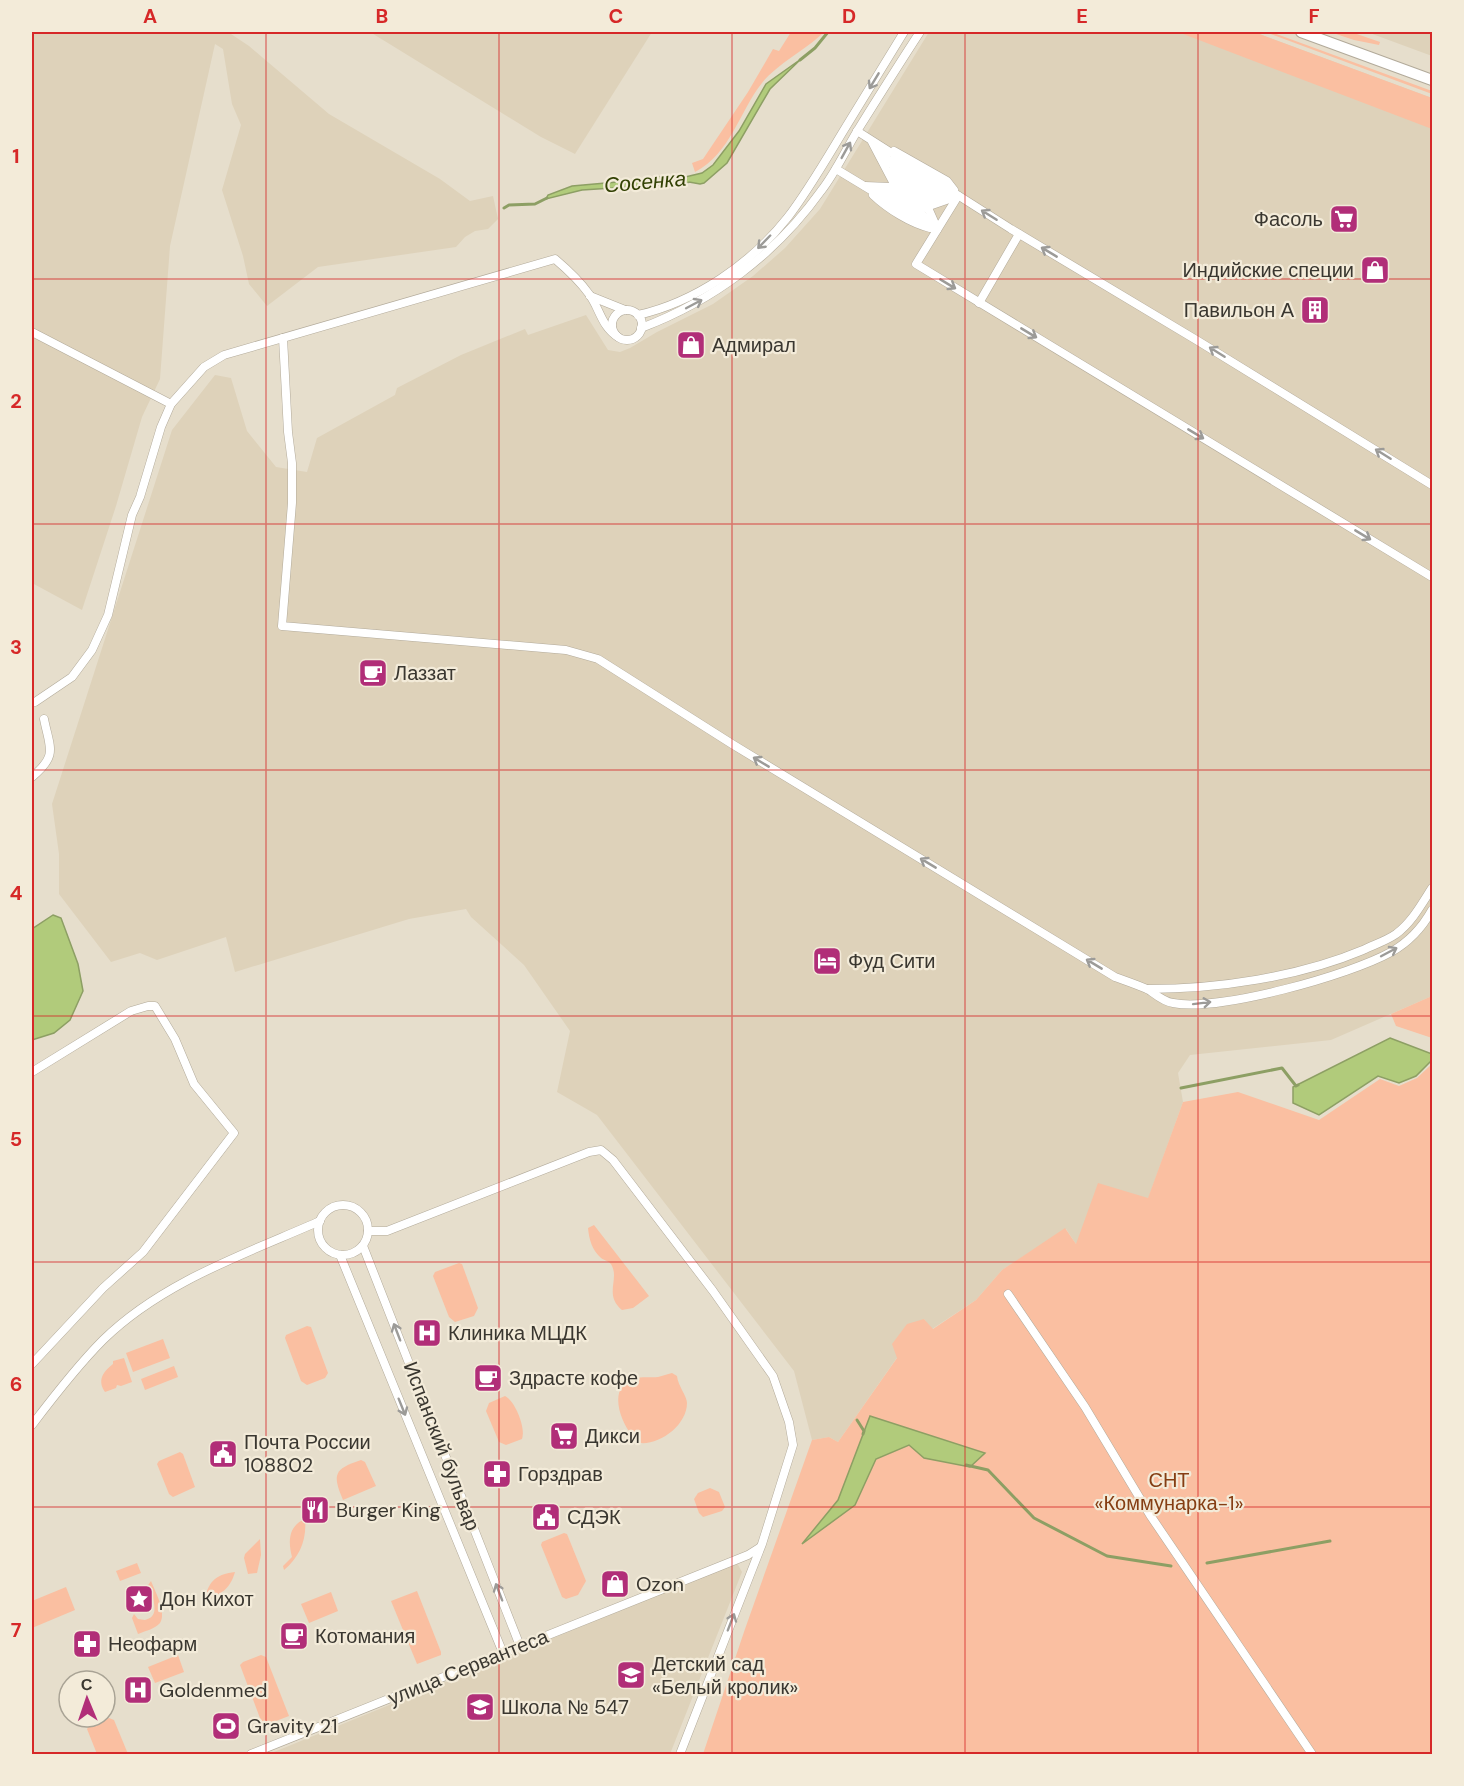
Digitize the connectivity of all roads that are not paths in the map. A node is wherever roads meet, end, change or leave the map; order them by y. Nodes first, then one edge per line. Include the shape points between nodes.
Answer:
1 (904, 32) edge
2 (920, 32) edge
3 (1300, 32) edge
4 (1432, 80) edge
5 (857, 131) junction
6 (871, 140) junction
7 (836, 169) junction
8 (863, 186) junction
9 (958, 196) junction
10 (937, 230) junction
11 (1019, 234) junction
12 (590, 296) junction
13 (979, 303) junction
14 (625, 310) junction
15 (638, 315) junction
16 (641, 328) junction
17 (32, 332) edge
18 (618, 336) junction
19 (283, 338) junction
20 (171, 404) junction
21 (1432, 485) edge
22 (1432, 577) edge
23 (34, 702) dead end
24 (44, 719) dead end
25 (32, 777) edge
26 (1432, 888) edge
27 (1432, 910) edge
28 (1147, 989) junction
29 (32, 1072) edge
30 (320, 1221) junction
31 (368, 1231) junction
32 (363, 1246) junction
33 (340, 1256) junction
34 (1008, 1294) dead end
35 (32, 1364) edge
36 (32, 1425) edge
37 (759, 1548) junction
38 (738, 1559) junction
39 (749, 1574) junction
40 (520, 1646) junction
41 (502, 1653) junction
42 (251, 1755) edge
43 (680, 1755) edge
44 (1312, 1755) edge

1 -> 15 street via 812,184 786,219 752,254 706,288 662,310
2 - 5 street
3 - 4 main road
5 - 6 street
7 -> 5 street
6 - 9 street
6 - 9 street via 896,178 934,201
7 - 8 street
16 -> 7 street via 711,295 757,260 794,226
8 - 10 street via 907,218
8 - 10 street via 890,187 916,202 929,210
9 - 10 street
11 -> 9 street
10 -> 13 street via 916,264
11 - 13 street
21 -> 11 street
12 - 14 street
12 - 18 street via 603,323
12 - 19 street via 555,259
13 -> 22 street
14 - 15 street
14 - 18 street via 613,321
15 - 16 street
16 - 18 street via 632,338
17 - 20 street
19 - 20 street via 224,355 204,367
28 -> 19 street via 1114,976 598,659 566,650 282,626 292,503
20 - 23 street via 132,515 108,615 92,650 72,677
24 - 25 street via 51,755
26 - 28 street via 1412,919 1394,936 1349,956 1292,972 1203,987
28 -> 27 street via 1170,1003 1188,1005 1247,998 1351,970 1410,939
29 - 35 street via 131,1011 155,1006 175,1039 194,1084 234,1132 143,1252 102,1288
30 - 31 street via 331,1208 348,1206 363,1214
30 - 33 street via 318,1237 327,1250
30 - 36 street via 205,1272 149,1304 104,1340
31 - 32 street
31 - 37 street via 387,1231 589,1152 601,1150 609,1155 775,1380 793,1445
32 - 33 street via 357,1252
40 -> 32 street, Испанский бульвар
33 -> 41 street, Испанский бульвар
34 - 44 street via 1085,1407 1150,1515
37 - 38 street, улица Сервантеса
37 - 39 street
38 - 39 street via 746,1562
38 - 40 street, улица Сервантеса
43 -> 39 street
40 - 41 street, улица Сервантеса
41 - 42 street, улица Сервантеса

